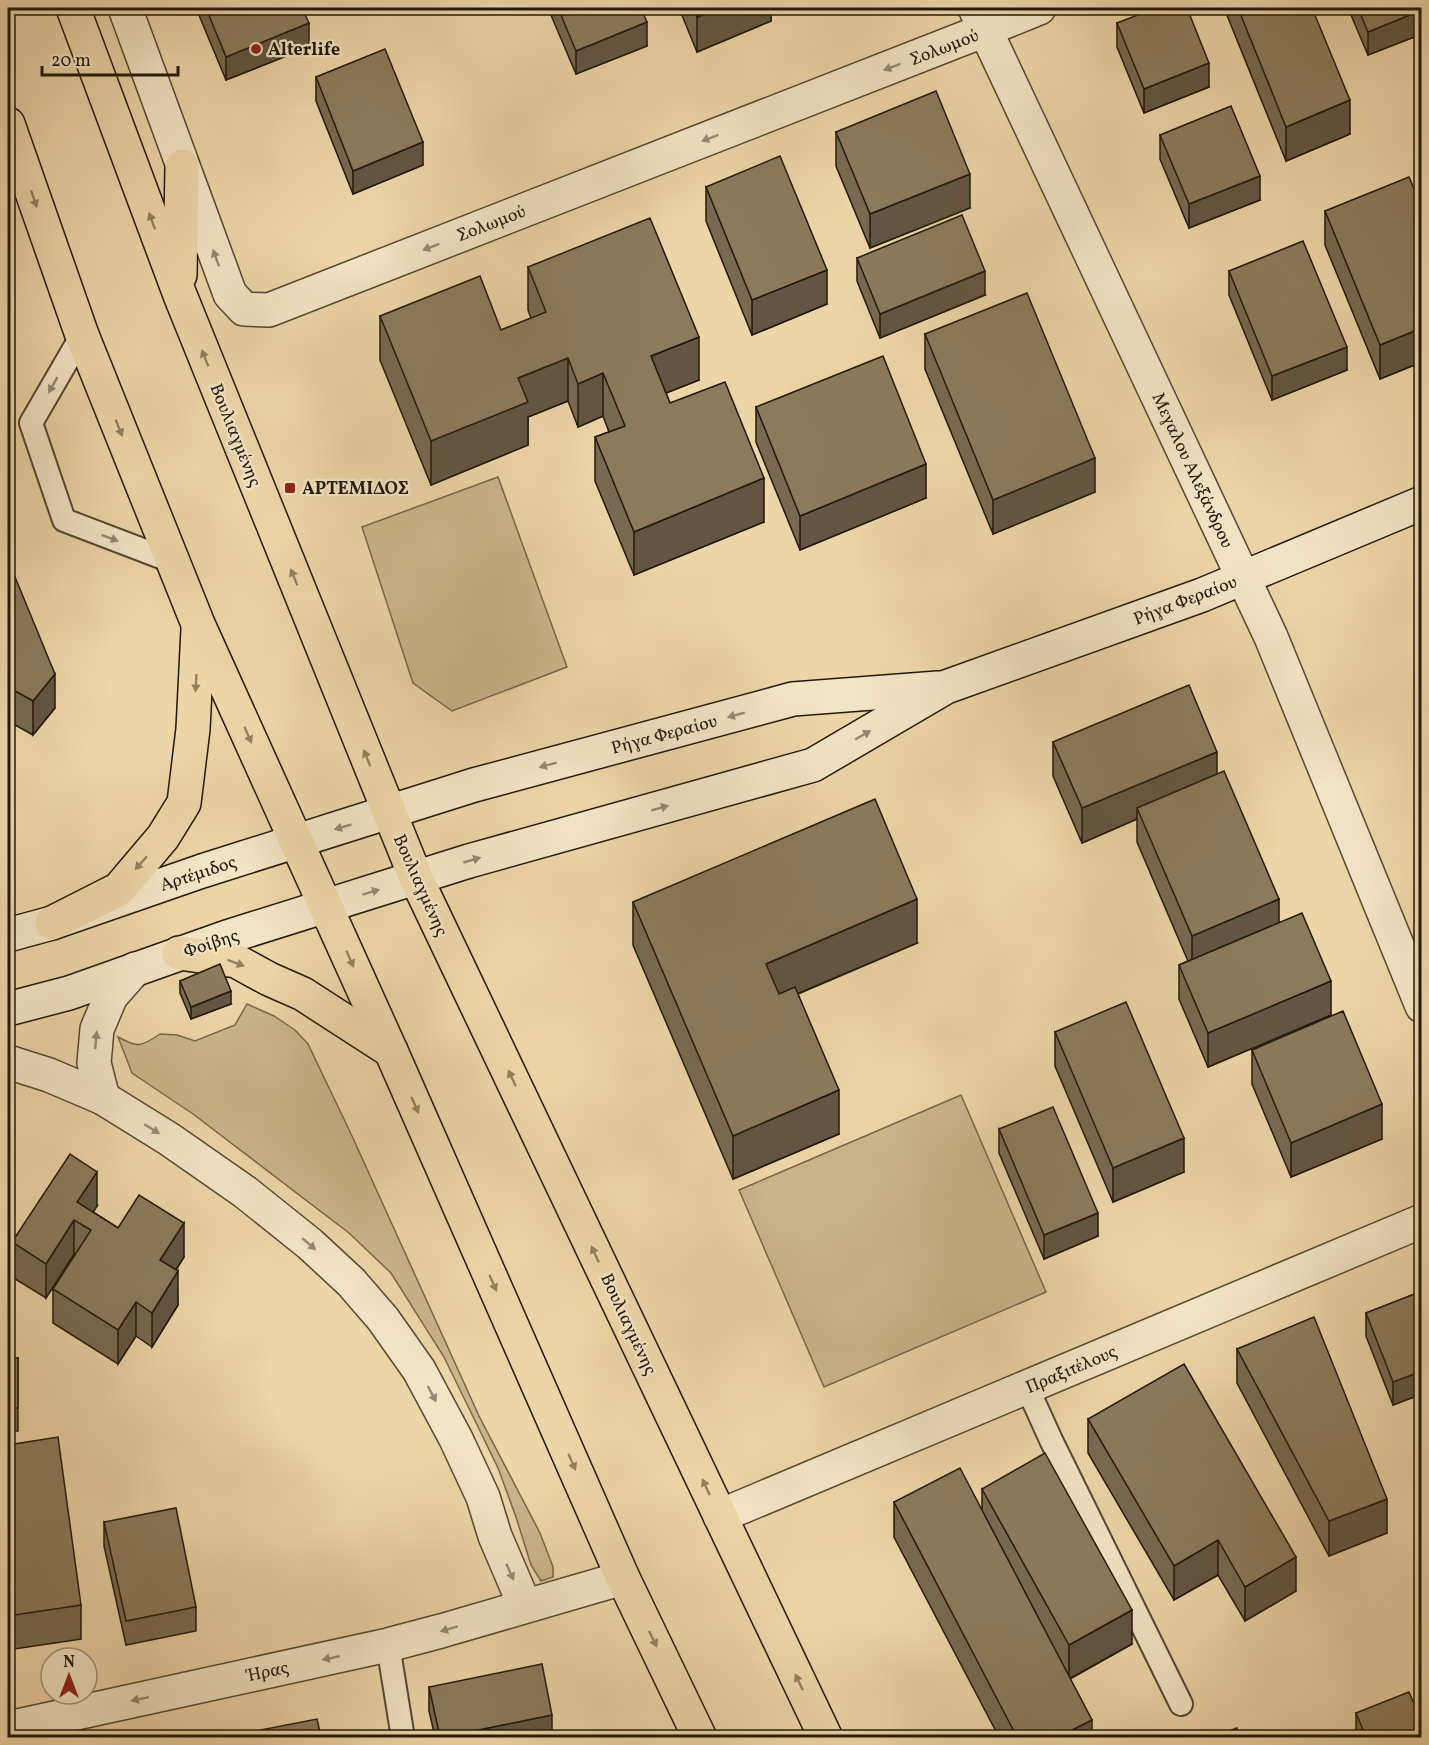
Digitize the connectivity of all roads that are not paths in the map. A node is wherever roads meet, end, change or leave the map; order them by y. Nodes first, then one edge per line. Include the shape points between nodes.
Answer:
1 (73, 8) edge
2 (125, 8) edge
3 (1039, 8) edge
4 (980, 19) edge
5 (8, 124) edge
6 (14, 164) edge
7 (182, 166) junction
8 (180, 295) junction
9 (82, 334) junction
10 (1422, 503) edge
11 (174, 562) junction
12 (1243, 578) junction
13 (198, 624) junction
14 (946, 687) junction
15 (389, 812) junction
16 (296, 841) junction
17 (416, 878) junction
18 (326, 906) junction
19 (52, 923) junction
20 (8, 935) edge
21 (179, 953) junction
22 (135, 969) junction
23 (1422, 1006) edge
24 (8, 1009) edge
25 (391, 1051) junction
26 (8, 1062) edge
27 (103, 1098) junction
28 (1422, 1221) edge
29 (1027, 1387) junction
30 (720, 1516) junction
31 (623, 1578) junction
32 (525, 1606) junction
33 (388, 1645) junction
34 (1181, 1704) dead end
35 (8, 1728) edge
36 (403, 1737) edge
37 (700, 1737) edge
38 (826, 1737) edge

8 -> 1 main road, Βουλιαγμένης
2 - 7 street, Σολωμού
3 - 4 street, Σολωμού
4 -> 7 street, Σολωμού via 269,310 244,309 230,294
4 - 12 street, Μεγαλου Αλεξάνδρου
5 - 6 main road
6 -> 9 main road
7 - 8 main road
15 -> 8 main road, Βουλιαγμένης
9 -> 11 main road
9 -> 11 lane via 31,423 64,520
10 - 12 street, Ρήγα Φεραίου
11 - 13 main road
12 - 14 street, Ρήγα Φεραίου
12 - 23 street, Μεγαλου Αλεξάνδρου
13 -> 16 main road
13 -> 19 main road via 194,729 184,803 163,837 119,889
14 -> 15 street, Ρήγα Φεραίου via 793,699 474,785
17 -> 14 street, Ρήγα Φεραίου via 813,765
15 -> 16 street, Αρτέμιδος
15 - 17 main road, Βουλιαγμένης
16 - 18 main road
16 - 19 street, Αρτέμιδος
18 -> 17 street, Φοίβης
30 -> 17 main road, Βουλιαγμένης
18 - 21 street, Φοίβης
18 -> 25 main road
19 - 20 street, Αρτέμιδος
21 - 22 street, Φοίβης
21 -> 25 main road via 236,961 303,994
22 - 24 street, Φοίβης via 69,993
27 -> 22 street via 94,1063 97,1029 111,996
25 -> 31 main road
26 - 27 street
27 -> 32 street via 245,1192 343,1274 383,1319 419,1370 456,1439
28 - 29 street, Πραξιτέλους
29 - 30 street, Πραξιτέλους
29 - 34 lane
38 -> 30 main road, Βουλιαγμένης
31 - 32 street, Ήρας
31 -> 37 main road
32 -> 33 street, Ήρας
33 -> 35 street, Ήρας
33 - 36 lane

